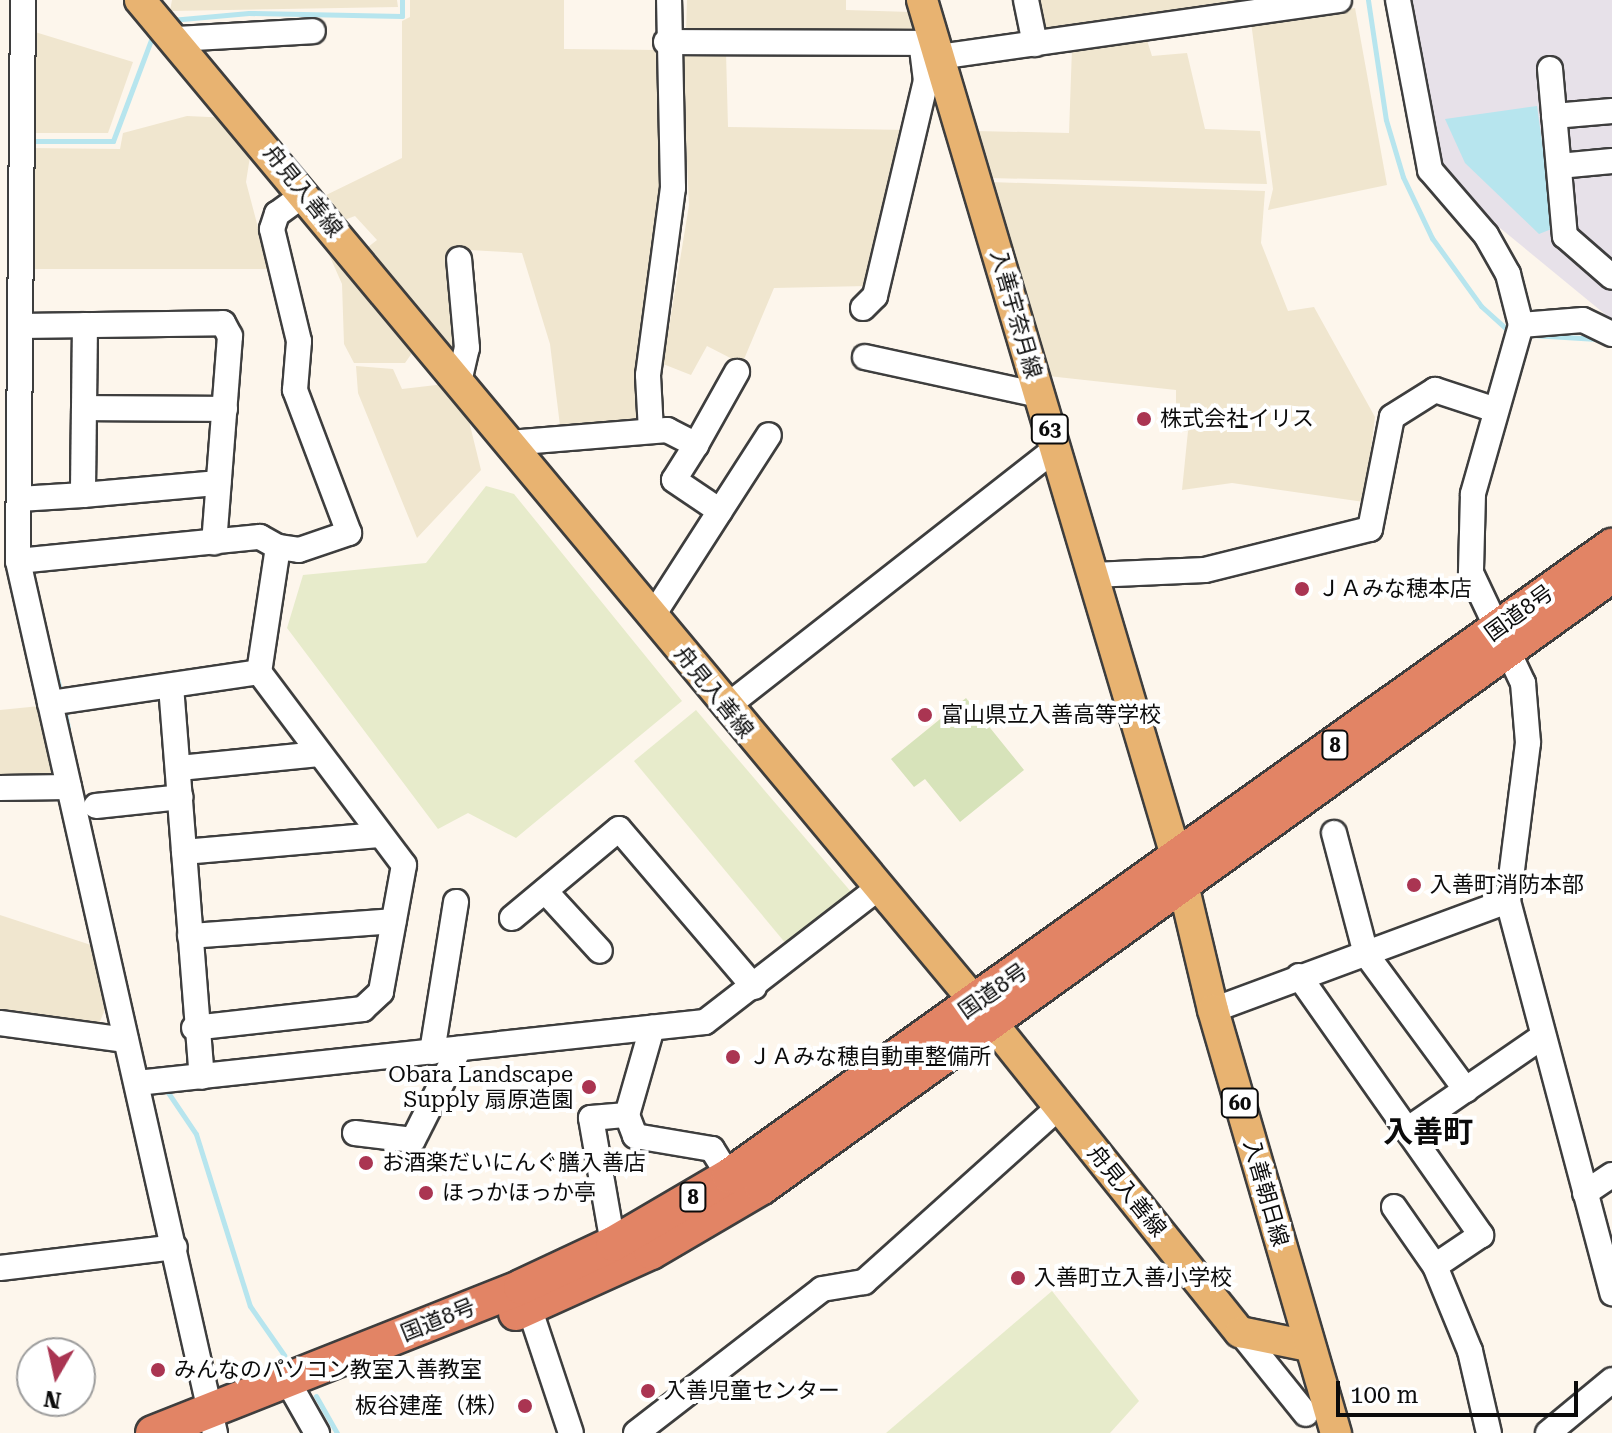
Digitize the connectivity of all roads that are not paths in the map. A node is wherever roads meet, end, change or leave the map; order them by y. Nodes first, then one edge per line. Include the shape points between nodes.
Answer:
1 (23, 0) edge
2 (669, 0) edge
3 (922, 0) edge
4 (1026, 0) edge
5 (1339, 0) edge
6 (1398, 0) edge
7 (153, 5) edge
8 (313, 31) dead end
9 (176, 39) junction
10 (666, 42) junction
11 (1035, 44) junction
12 (932, 48) junction
13 (1550, 69) dead end
14 (1612, 111) edge
15 (1554, 116) junction
16 (1612, 161) edge
17 (1559, 166) junction
18 (305, 194) junction
19 (459, 259) dead end
20 (1612, 277) edge
21 (863, 308) dead end
22 (85, 325) junction
23 (1521, 325) junction
24 (20, 326) junction
25 (1612, 334) edge
26 (865, 357) dead end
27 (737, 372) dead end
28 (9, 375) edge
29 (459, 382) junction
30 (1039, 395) junction
31 (84, 408) junction
32 (225, 409) junction
33 (1496, 410) junction
34 (651, 431) junction
35 (769, 435) dead end
36 (509, 443) junction
37 (696, 445) junction
38 (1055, 449) junction
39 (218, 483) junction
40 (83, 495) junction
41 (19, 499) junction
42 (720, 511) junction
43 (214, 542) junction
44 (12, 545) edge
45 (1612, 546) edge
46 (278, 547) junction
47 (1093, 575) junction
48 (1612, 575) edge
49 (652, 617) junction
50 (1500, 642) junction
51 (259, 672) junction
52 (171, 686) junction
53 (50, 703) junction
54 (726, 707) junction
55 (319, 754) junction
56 (179, 768) junction
57 (69, 787) junction
58 (0, 788) edge
59 (181, 797) junction
60 (96, 806) dead end
61 (1334, 833) dead end
62 (378, 835) junction
63 (184, 852) junction
64 (1180, 872) junction
65 (877, 889) junction
66 (545, 891) junction
67 (1508, 901) junction
68 (456, 902) dead end
69 (512, 918) dead end
70 (393, 921) junction
71 (190, 936) junction
72 (600, 951) dead end
73 (1366, 954) junction
74 (1299, 976) junction
75 (754, 987) junction
76 (1213, 1010) junction
77 (984, 1014) junction
78 (0, 1023) edge
79 (194, 1028) junction
80 (652, 1028) junction
81 (1542, 1037) junction
82 (126, 1040) junction
83 (459, 1049) junction
84 (432, 1052) junction
85 (202, 1077) junction
86 (137, 1083) junction
87 (1466, 1090) junction
88 (1059, 1107) junction
89 (627, 1115) junction
90 (1407, 1130) junction
91 (355, 1133) dead end
92 (1612, 1175) edge
93 (729, 1176) junction
94 (1585, 1193) junction
95 (1394, 1207) dead end
96 (613, 1244) junction
97 (175, 1247) junction
98 (1435, 1266) junction
99 (0, 1268) edge
100 (521, 1287) junction
101 (1612, 1293) edge
102 (1240, 1332) junction
103 (1308, 1346) junction
104 (287, 1380) junction
105 (1612, 1380) edge
106 (1306, 1414) dead end
107 (208, 1426) edge
108 (153, 1433) edge
109 (317, 1433) edge
110 (571, 1433) edge
111 (636, 1433) edge
112 (1336, 1433) edge
113 (1489, 1433) edge
114 (1548, 1433) edge

1 - 24 street
2 - 10 street
3 - 12 main road, 入善宇奈月線 / 63
4 - 11 street
5 - 11 street
6 - 23 street via 1430,170 1486,235 1508,274
7 - 9 main road, 舟見入善線
8 - 9 street
9 - 18 main road, 舟見入善線
10 - 12 street
10 - 34 street via 673,188 648,375
11 - 12 street
12 - 21 street via 875,296
12 - 30 main road, 入善宇奈月線 / 63
13 - 15 street
14 - 15 street
15 - 17 street
16 - 17 street
17 - 20 street via 1565,236
18 - 29 main road, 舟見入善線
18 - 46 street via 277,214 272,229 299,341 295,390 349,533 299,550
19 - 29 street via 467,348
22 - 24 street
22 - 31 street
22 - 32 street via 223,323 230,336
23 - 25 street via 1583,320
23 - 33 street
24 - 28 street
26 - 30 street
27 - 37 street
28 - 41 street
29 - 36 main road, 舟見入善線
30 - 38 main road, 入善宇奈月線 / 63
31 - 32 street
31 - 40 street
32 - 39 street
33 - 47 street via 1435,390 1392,417 1370,529 1205,570
33 - 50 street via 1473,494 1470,540 1471,573
34 - 36 street
34 - 37 street via 667,430
35 - 42 street
36 - 49 main road, 舟見入善線
37 - 42 street via 674,480
38 - 47 main road, 入善宇奈月線 / 63
38 - 54 street
39 - 40 street
39 - 43 street
40 - 41 street
41 - 44 street
42 - 49 street
43 - 44 street
43 - 46 street via 260,537
44 - 53 street
45 - 50 highway, 国道8号 / 8
46 - 51 street
47 - 64 main road, 入善宇奈月線 / 63
48 - 50 highway, 国道8号 / 8
49 - 54 main road, 舟見入善線
50 - 64 highway, 国道8号 / 8
50 - 67 street via 1523,683 1528,729
51 - 52 street
51 - 55 street
52 - 53 street
52 - 56 street
53 - 57 street
54 - 65 main road, 舟見入善線
55 - 56 street
55 - 62 street
56 - 59 street
57 - 58 street
57 - 82 street
59 - 60 street
59 - 63 street
61 - 73 street
62 - 63 street
62 - 70 street via 404,865
63 - 71 street
64 - 76 main road, 入善朝日線 / 60
64 - 77 highway, 国道8号 / 8
65 - 75 street
65 - 77 main road, 舟見入善線
66 - 69 street
66 - 72 street
66 - 75 street via 619,829
67 - 73 street
67 - 81 street
68 - 84 street
70 - 71 street
70 - 79 street via 381,992 363,1009
71 - 79 street
73 - 74 street
73 - 87 street
74 - 76 street
74 - 90 street
75 - 80 street via 705,1022
76 - 103 main road, 入善朝日線 / 60
77 - 88 main road, 舟見入善線
77 - 93 highway, 国道8号 / 8
77 - 107 highway, 国道8号 / 8 via 762,1187 651,1252 366,1373
78 - 82 street
79 - 85 street
80 - 83 street
80 - 89 street
81 - 87 street
81 - 94 street
82 - 86 street
83 - 84 street
83 - 91 street via 413,1140
84 - 85 street
85 - 86 street
86 - 97 street
87 - 90 street
88 - 102 main road, 舟見入善線
88 - 111 street via 864,1282 822,1289
89 - 93 street via 635,1136 712,1149
89 - 96 street via 591,1118
90 - 98 street via 1481,1235
92 - 94 street
93 - 96 highway, 国道8号 / 8
94 - 101 street
95 - 98 street
96 - 100 highway, 国道8号 / 8
97 - 99 street
97 - 107 street
98 - 113 street via 1470,1351
100 - 104 highway, 国道8号 / 8
100 - 110 street
102 - 103 main road
102 - 106 street
103 - 112 main road, 入善朝日線 / 60
104 - 107 highway, 国道8号 / 8
104 - 109 street
105 - 114 street
107 - 108 highway, 国道8号 / 8

